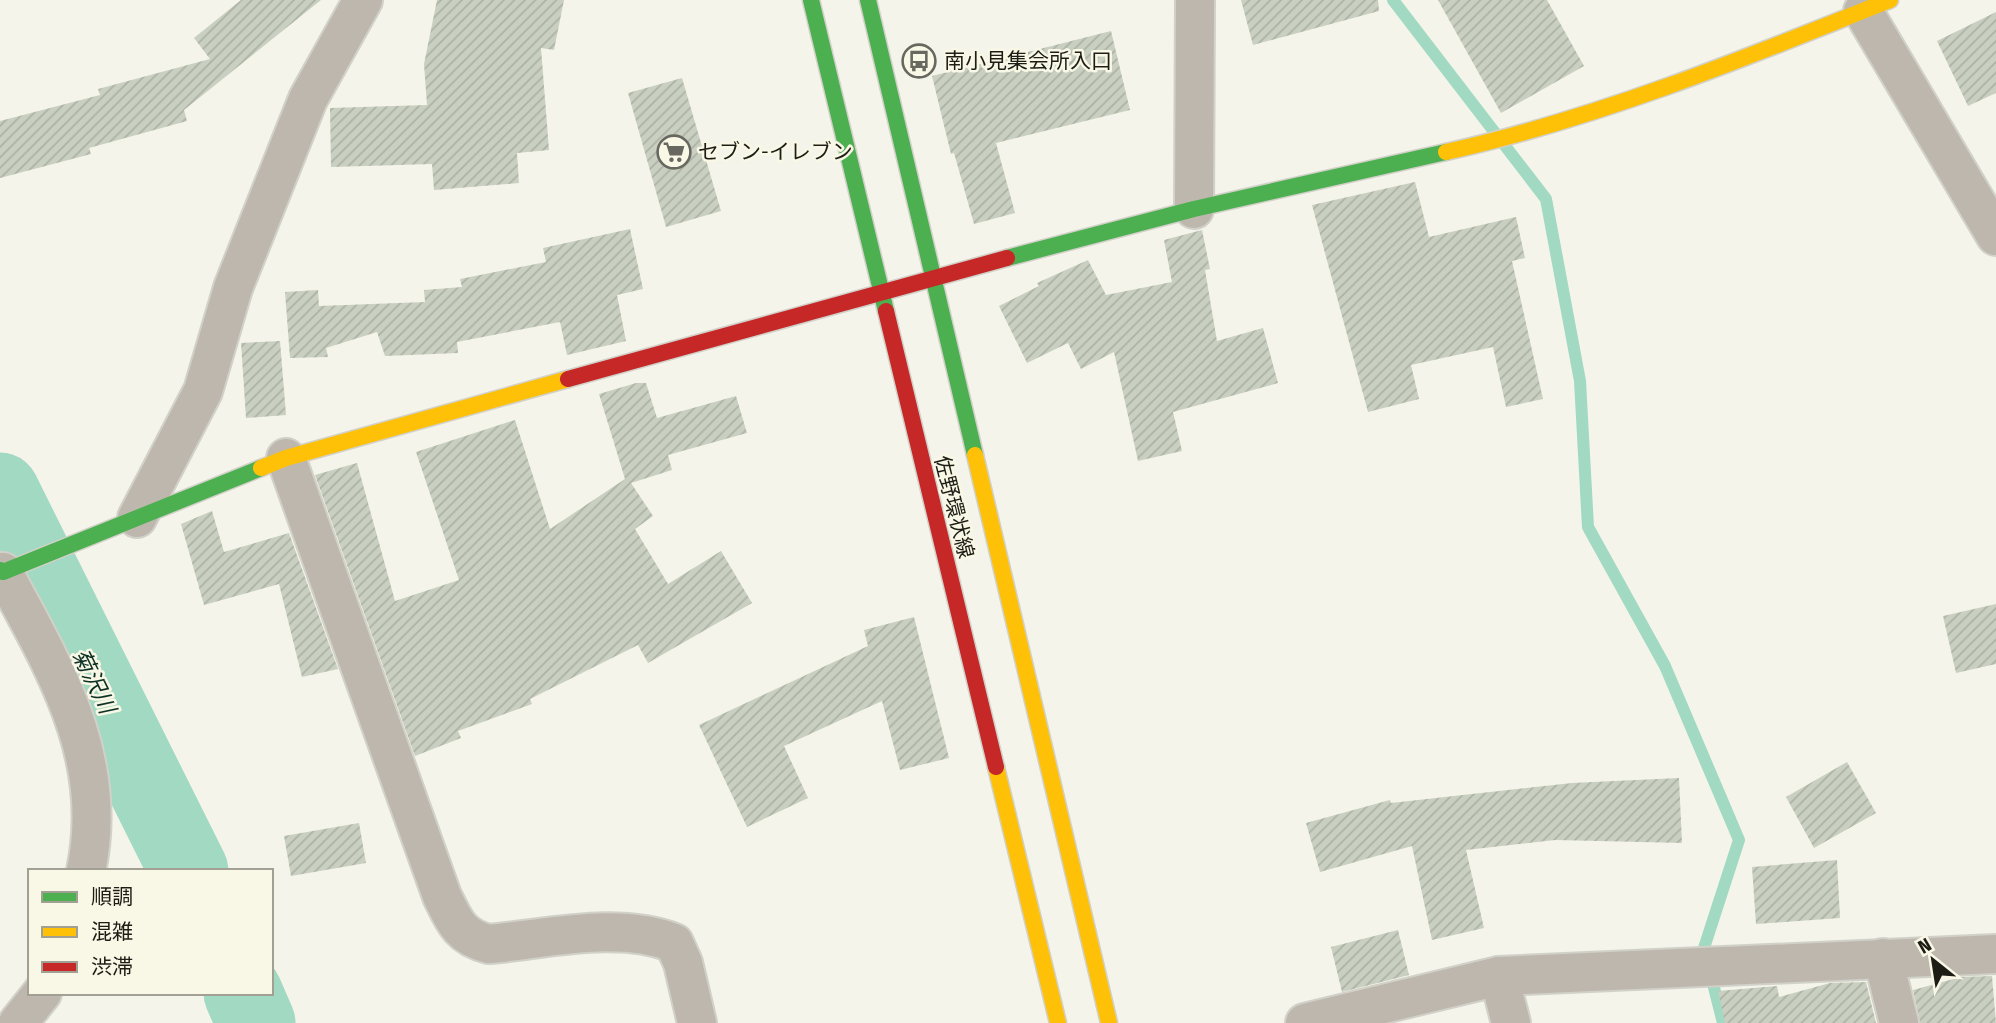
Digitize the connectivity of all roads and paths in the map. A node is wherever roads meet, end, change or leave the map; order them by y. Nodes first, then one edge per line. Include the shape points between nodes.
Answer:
1 (363, 0) edge
2 (811, 0) edge
3 (868, 0) edge
4 (1195, 0) edge
5 (1877, 5) edge
6 (1194, 209) junction
7 (1996, 236) edge
8 (933, 278) junction
9 (881, 294) junction
10 (286, 458) junction
11 (137, 518) junction
12 (1, 571) edge
13 (86, 869) edge
14 (1996, 954) edge
15 (1883, 958) junction
16 (1499, 976) junction
17 (40, 995) edge
18 (18, 1023) edge
19 (697, 1023) edge
20 (1058, 1023) edge
21 (1109, 1023) edge
22 (1305, 1023) edge
23 (1511, 1023) edge
24 (1899, 1023) edge

1 - 11 street via 308,99 233,288 203,391
2 - 9 main road, 佐野環状線
3 - 8 main road, 佐野環状線
4 - 6 street
5 - 6 main road via 1774,47 1488,144
5 - 7 street
6 - 8 main road
8 - 9 main road
8 - 21 main road, 佐野環状線
9 - 10 main road
9 - 20 main road, 佐野環状線
10 - 11 main road
10 - 19 street via 455,922 471,940 489,944 611,933 634,933 674,943
11 - 12 main road
12 - 13 street via 71,704 89,777
14 - 15 street
15 - 16 street
15 - 24 street
16 - 22 street
16 - 23 street
17 - 18 street

